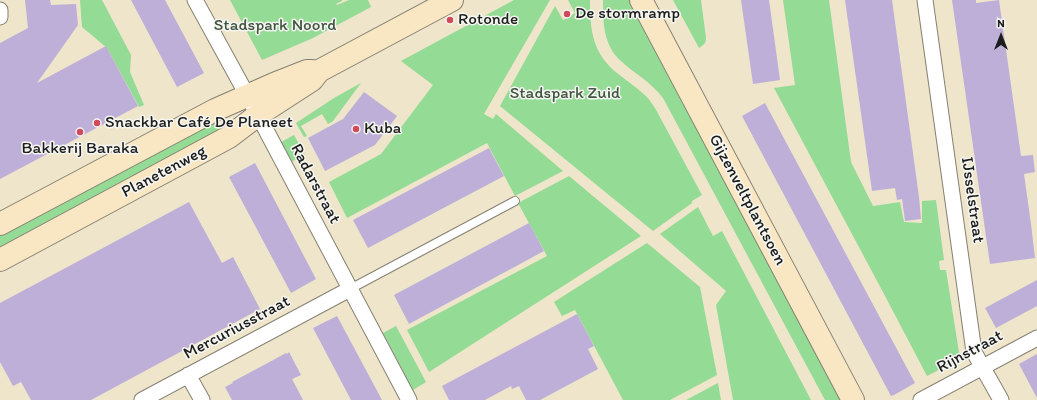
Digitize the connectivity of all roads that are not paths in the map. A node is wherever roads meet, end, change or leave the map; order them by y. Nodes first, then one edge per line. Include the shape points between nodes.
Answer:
1 (195, 0) edge
2 (452, 0) edge
3 (640, 0) edge
4 (925, 0) edge
5 (0, 10) edge
6 (0, 16) edge
7 (319, 71) junction
8 (247, 96) junction
9 (258, 115) junction
10 (515, 201) dead end
11 (0, 224) edge
12 (0, 260) edge
13 (350, 290) junction
14 (1037, 338) edge
15 (983, 367) junction
16 (188, 374) junction
17 (142, 400) edge
18 (202, 400) edge
19 (409, 400) edge
20 (853, 400) edge
21 (921, 400) edge
22 (1001, 400) edge

1 - 8 street, Radarstraat
2 - 7 street, Planetenweg
3 - 20 street, Gijzenveltplantsoen
4 - 15 street, IJsselstraat via 974,352
5 - 6 street
7 - 8 street, Planetenweg via 307,71
7 - 9 street, Planetenweg via 312,80
8 - 9 street, Radarstraat
8 - 11 street, Planetenweg via 215,110
9 - 12 street, Planetenweg via 229,137
9 - 13 street, Radarstraat
10 - 13 lane
13 - 16 street, Mercuriusstraat
13 - 19 street, Radarstraat
14 - 15 street, Rijnstraat
15 - 21 street, Rijnstraat
15 - 22 street, IJsselstraat
16 - 17 street, Mercuriusstraat
16 - 18 street

